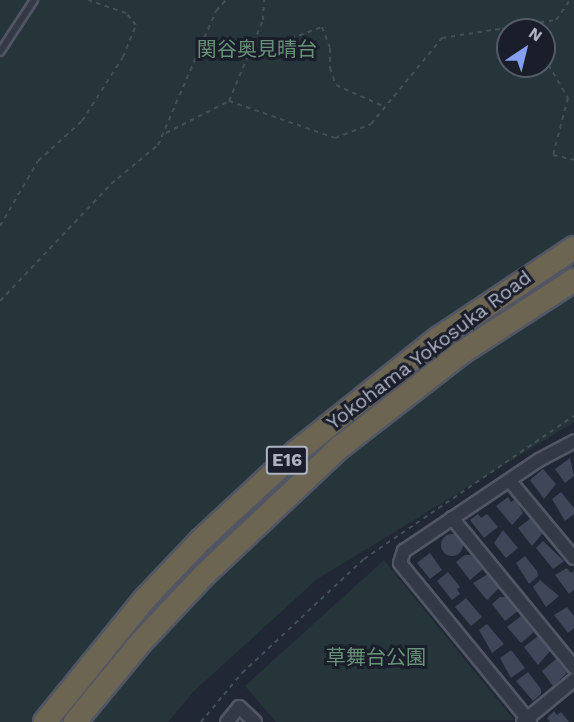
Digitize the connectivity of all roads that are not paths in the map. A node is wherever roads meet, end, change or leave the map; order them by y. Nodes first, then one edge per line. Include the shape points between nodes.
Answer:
1 (34, 0) edge
2 (0, 52) edge
3 (574, 248) edge
4 (574, 280) edge
5 (573, 444) edge
6 (510, 481) junction
7 (453, 518) junction
8 (574, 558) edge
9 (574, 668) edge
10 (574, 680) edge
11 (527, 721) edge
12 (45, 722) edge
13 (75, 722) edge
14 (227, 722) edge
15 (255, 722) edge

1 - 2 lane
3 - 12 highway, Yokohama Yokosuka Road / E16 via 439,338 296,452 201,540 145,599
4 - 13 highway, Yokohama Yokosuka Road / E16 via 452,360 340,447 204,575 141,642
5 - 6 street via 539,459
6 - 7 street
6 - 8 street
7 - 9 street
7 - 11 street via 404,551 400,563
10 - 11 street
14 - 15 street via 239,707

